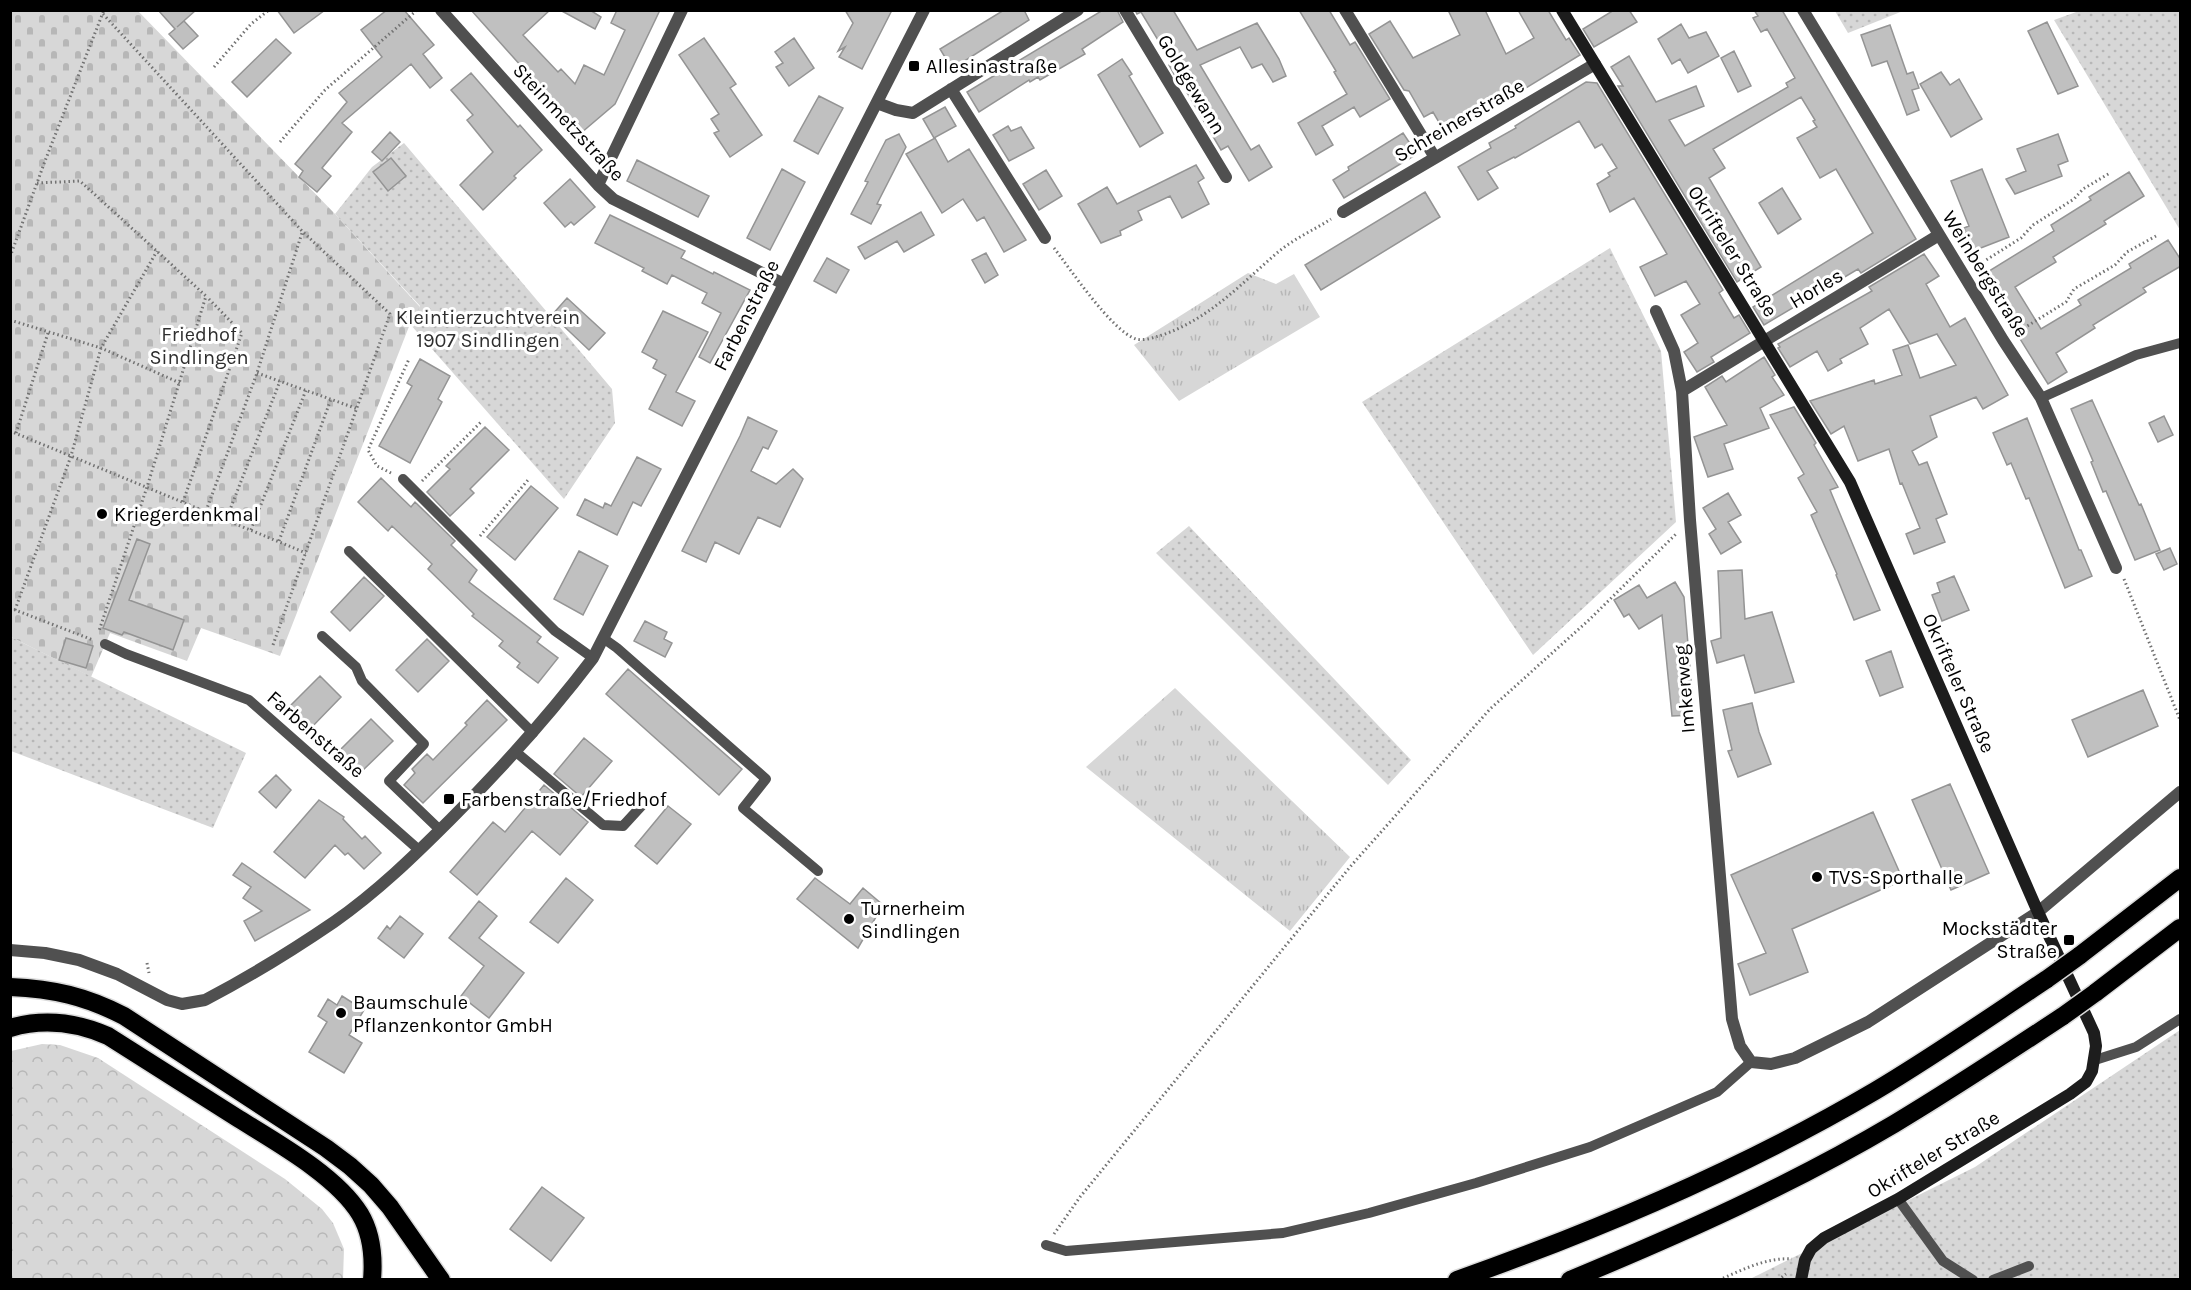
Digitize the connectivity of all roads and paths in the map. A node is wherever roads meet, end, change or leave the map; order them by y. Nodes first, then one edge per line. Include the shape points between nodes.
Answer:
1 (269, 10) edge
2 (417, 10) edge
3 (441, 10) edge
4 (682, 10) edge
5 (924, 10) edge
6 (1078, 10) edge
7 (1125, 10) edge
8 (1345, 10) edge
9 (1563, 10) edge
10 (1803, 10) edge
11 (104, 12) edge
12 (1594, 64) junction
13 (214, 67) dead end
14 (951, 89) junction
15 (877, 103) junction
16 (280, 142) dead end
17 (1434, 156) junction
18 (2110, 173) dead end
19 (1226, 177) dead end
20 (37, 183) junction
21 (598, 185) junction
22 (1343, 212) joint
23 (303, 232) junction
24 (1939, 235) junction
25 (2156, 236) dead end
26 (1045, 238) joint
27 (157, 251) junction
28 (10, 257) edge
29 (1964, 273) junction
30 (784, 284) junction
31 (206, 296) junction
32 (1656, 311) dead end
33 (10, 320) edge
34 (48, 333) junction
35 (2004, 340) junction
36 (1765, 342) junction
37 (2181, 343) edge
38 (101, 348) junction
39 (409, 359) dead end
40 (258, 374) junction
41 (280, 381) junction
42 (180, 382) junction
43 (306, 390) junction
44 (1682, 391) junction
45 (2041, 398) junction
46 (331, 399) junction
47 (358, 409) junction
48 (482, 421) dead end
49 (10, 431) edge
50 (16, 434) junction
51 (71, 456) junction
52 (403, 479) joint
53 (528, 480) dead end
54 (147, 487) junction
55 (414, 490) junction
56 (183, 502) junction
57 (206, 512) junction
58 (226, 520) junction
59 (1690, 520) junction
60 (251, 530) junction
61 (279, 542) junction
62 (471, 546) junction
63 (350, 551) dead end
64 (306, 553) junction
65 (2116, 568) joint
66 (10, 608) edge
67 (15, 610) junction
68 (322, 636) dead end
69 (603, 638) junction
70 (105, 644) dead end
71 (273, 645) dead end
72 (593, 658) junction
73 (2181, 720) edge
74 (533, 733) junction
75 (516, 752) junction
76 (2181, 792) edge
77 (645, 802) dead end
78 (440, 830) junction
79 (419, 850) junction
80 (818, 872) dead end
81 (2181, 878) edge
82 (2038, 912) junction
83 (2181, 928) edge
84 (10, 950) edge
85 (10, 987) edge
86 (2181, 1019) edge
87 (10, 1028) edge
88 (2095, 1060) junction
89 (1751, 1062) junction
90 (1898, 1199) junction
91 (1046, 1245) joint
92 (1804, 1260) junction
93 (2029, 1266) dead end
94 (372, 1280) edge
95 (441, 1280) edge
96 (1457, 1280) edge
97 (1570, 1280) edge
98 (1719, 1280) edge
99 (1801, 1280) edge
100 (1973, 1280) edge
101 (1993, 1280) edge

1 - 13 path via 251,24
2 - 16 path via 326,90
3 - 21 street, Steinmetzstraße
4 - 21 street
5 - 15 street, Farbenstraße
6 - 14 street
7 - 19 street, Goldgewann
8 - 17 street
9 - 12 street, Okrifteler Straße
10 - 24 street, Weinbergstraße
11 - 20 path
11 - 23 path
12 - 17 street, Schreinerstraße
12 - 36 street, Okrifteler Straße
14 - 15 street via 913,113
14 - 26 street
15 - 30 street, Farbenstraße
17 - 22 street, Schreinerstraße
18 - 29 path via 2033,225 2021,238
20 - 27 path via 80,181
20 - 28 path
21 - 30 street, Steinmetzstraße via 613,199
22 - 26 path via 1279,251 1222,302 1177,330 1145,339 1136,339 1120,328
23 - 40 path
23 - 47 path via 390,314
24 - 29 street, Weinbergstraße
24 - 36 street, Horles
25 - 35 path via 2074,289 2066,302
27 - 31 path
27 - 38 path
29 - 35 street, Weinbergstraße
30 - 69 street, Farbenstraße
31 - 42 path
31 - 56 path via 242,333
32 - 44 street, Imkerweg via 1674,351
33 - 34 path
34 - 38 path
34 - 50 path
35 - 45 street, Weinbergstraße
36 - 44 street, Horles
36 - 82 street, Okrifteler Straße via 1850,482
37 - 45 lane via 2136,355
38 - 42 path
38 - 51 path
39 - 52 path via 368,450 377,466
40 - 41 path
40 - 57 path
41 - 43 path
41 - 58 path
42 - 54 path
43 - 46 path
43 - 60 path
44 - 59 street, Imkerweg
45 - 65 street, Weinbergstraße
46 - 47 path
46 - 61 path
47 - 64 path
48 - 55 path
49 - 50 path
50 - 51 path
51 - 54 path
51 - 67 path
52 - 55 lane
53 - 62 path
54 - 56 path
54 - 67 path via 95,641
55 - 62 lane
56 - 57 path
57 - 58 path
58 - 60 path
59 - 89 street, Imkerweg via 1732,1019 1740,1046
59 - 91 path via 1590,619 1490,709 1350,867 1080,1197
60 - 61 path
61 - 64 path
62 - 72 lane via 555,631
63 - 74 lane
64 - 71 path
65 - 73 path via 2124,578
66 - 67 path
68 - 78 lane, Farbenstraße via 356,667 362,681 424,744 389,781
69 - 72 street, Farbenstraße
69 - 80 lane via 766,779 743,808
70 - 79 lane, Farbenstraße via 249,700
72 - 74 street, Farbenstraße
74 - 75 street, Farbenstraße
75 - 77 lane via 603,825 623,826
75 - 78 street, Farbenstraße
76 - 82 street
78 - 79 street, Farbenstraße
79 - 84 street, Farbenstraße via 393,876 334,922 205,1000 182,1004 79,960
81 - 96 highway, bridge via 2047,979 1883,1085 1696,1183 1612,1221
82 - 88 street, Okrifteler Straße via 2094,1033
82 - 89 street via 1868,1022 1795,1058 1771,1064
83 - 97 highway, bridge via 2063,1016 1893,1125 1710,1221
85 - 95 highway via 60,992 98,1003 124,1016 326,1148 371,1185
86 - 88 lane via 2136,1047
87 - 94 highway via 64,1022 108,1036 300,1157 345,1195 367,1227 372,1246
88 - 90 street, Okrifteler Straße via 2086,1082 2070,1094
89 - 91 lane via 1717,1092 1590,1147 1369,1213 1283,1233 1066,1251
90 - 92 street, Okrifteler Straße via 1824,1238
90 - 100 lane via 1943,1261
92 - 98 path via 1773,1260
92 - 99 street
93 - 101 lane

